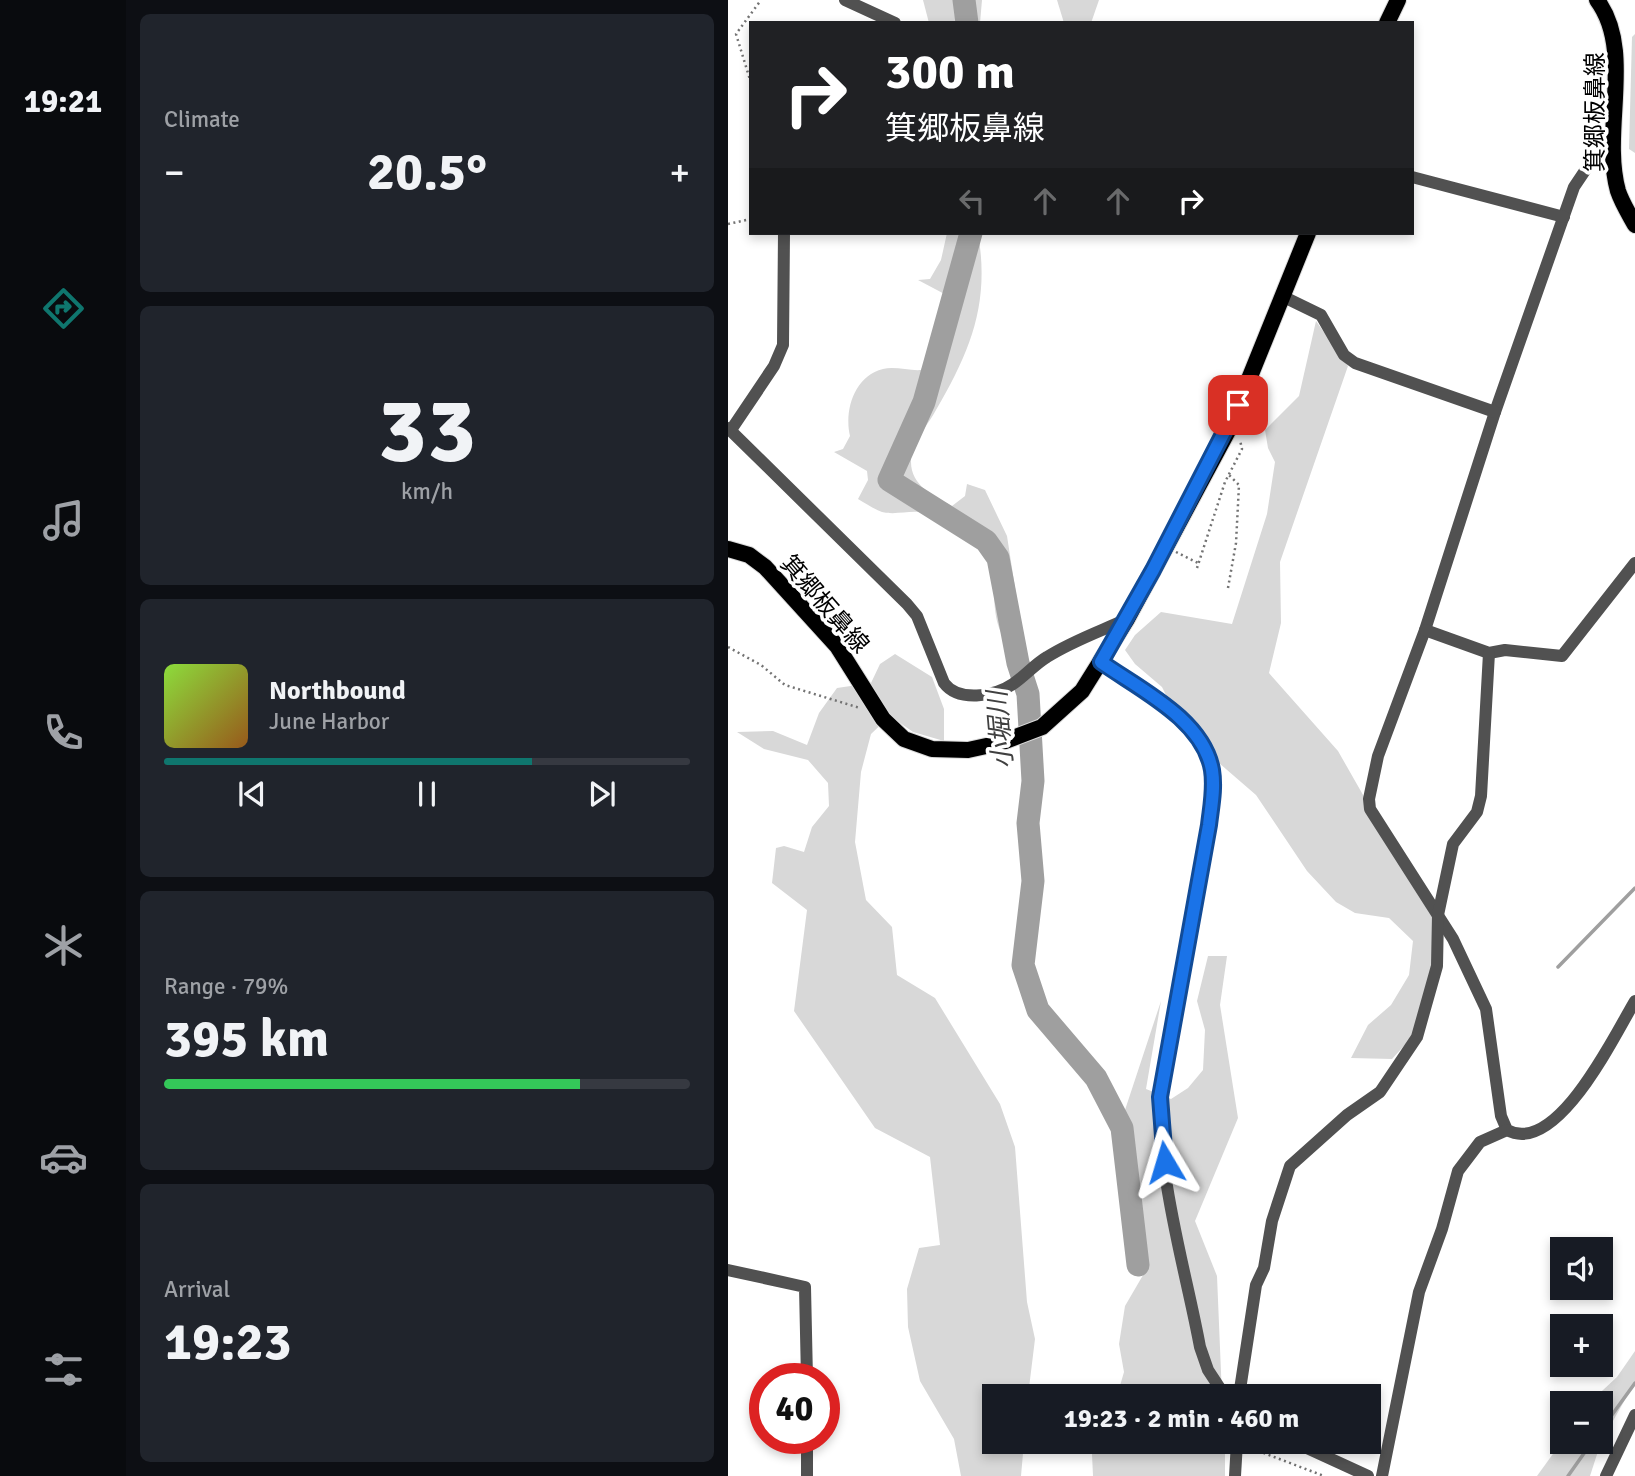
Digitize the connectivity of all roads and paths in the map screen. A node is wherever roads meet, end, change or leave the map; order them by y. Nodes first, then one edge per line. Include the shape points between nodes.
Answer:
1 (761, 0) edge
2 (845, 0) edge
3 (1398, 0) edge
4 (1597, 0) edge
5 (891, 21) edge
6 (1388, 21) edge
7 (749, 76) edge
8 (1617, 123) junction
9 (1414, 178) edge
10 (1564, 217) junction
11 (749, 219) edge
12 (728, 224) edge
13 (1635, 225) edge
14 (784, 235) edge
15 (1307, 235) edge
16 (1284, 297) junction
17 (1495, 412) junction
18 (729, 429) edge
19 (1227, 430) junction
20 (1229, 475) junction
21 (1166, 546) junction
22 (728, 549) edge
23 (1635, 563) edge
24 (1228, 588) dead end
25 (1127, 619) junction
26 (1425, 630) junction
27 (728, 647) edge
28 (1489, 653) junction
29 (1101, 662) junction
30 (875, 708) junction
31 (1438, 915) junction
32 (1635, 1001) edge
33 (1507, 1130) junction
34 (728, 1270) edge
35 (807, 1363) edge
36 (1217, 1384) edge
37 (1240, 1384) edge
38 (1635, 1415) edge
39 (807, 1454) edge
40 (1236, 1454) edge
41 (1268, 1454) edge
42 (1320, 1454) edge
43 (807, 1476) edge
44 (1235, 1476) edge
45 (1324, 1476) edge
46 (1367, 1476) edge
47 (1382, 1476) edge
48 (1606, 1476) edge

1 - 7 path via 736,34
2 - 5 street
3 - 6 main road
4 - 8 main road, 箕郷板鼻線 via 1613,25 1621,51
8 - 10 street via 1574,187
8 - 13 main road, 箕郷板鼻線 via 1618,190
9 - 10 street
10 - 17 street
11 - 12 path
14 - 18 street via 783,345 774,366
15 - 16 main road, 箕郷板鼻線
16 - 17 street via 1321,315 1344,355 1354,363
16 - 19 main road, 箕郷板鼻線
17 - 26 street
18 - 25 street via 917,616 944,683 958,696 996,692 1049,656
19 - 20 path via 1242,443
19 - 21 main road, 箕郷板鼻線
20 - 21 path via 1198,566
20 - 24 path via 1239,485 1237,543
21 - 25 main road, 箕郷板鼻線
22 - 30 main road, 箕郷板鼻線 via 749,555 765,567 837,646
23 - 28 street via 1562,656 1505,650
25 - 29 main road, 箕郷板鼻線
26 - 28 street
26 - 31 street via 1378,756 1369,799 1370,809
27 - 30 path via 785,685 856,708
28 - 31 street via 1481,796 1477,813 1453,844
29 - 30 main road, 箕郷板鼻線 via 1082,691 1042,727 980,748 942,751 923,747 896,733
29 - 36 street via 1178,717 1206,752 1212,769 1209,825 1163,1076 1160,1117 1167,1178 1200,1347
31 - 33 street via 1486,1010 1500,1116
31 - 37 street via 1437,966 1417,1037 1380,1092 1290,1166 1272,1221 1265,1268 1256,1285
32 - 33 street via 1576,1098 1562,1113 1535,1131
33 - 47 street via 1480,1142 1458,1171 1419,1292
34 - 35 street via 805,1287
38 - 48 street
39 - 43 street
40 - 44 street
41 - 45 path
42 - 46 street

